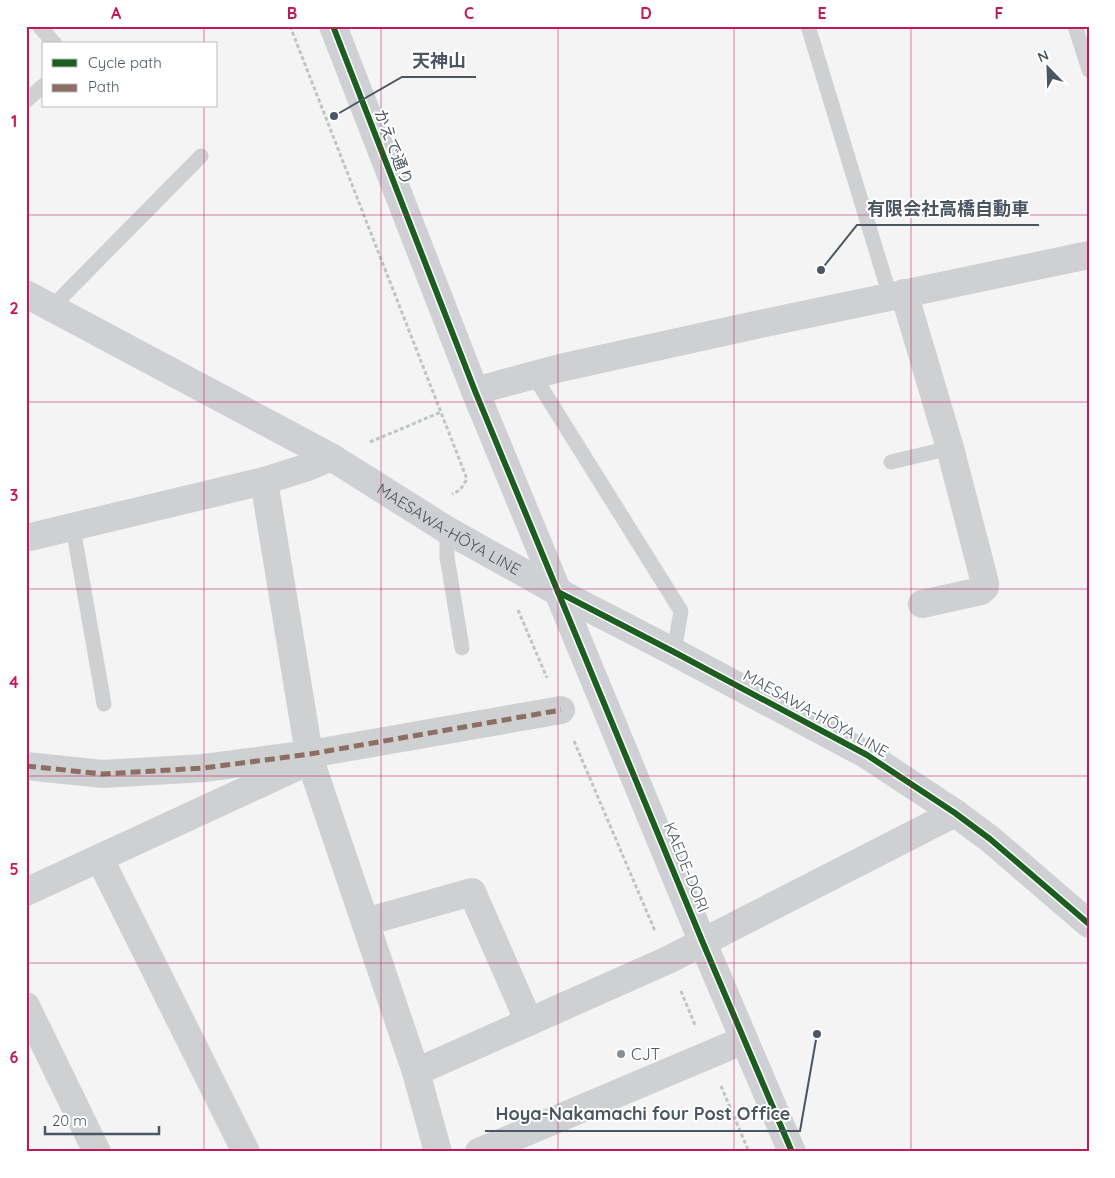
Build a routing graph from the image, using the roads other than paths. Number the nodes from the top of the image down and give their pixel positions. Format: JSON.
{"nodes":[{"id":1,"x":39,"y":26,"type":"edge"},
{"id":2,"x":332,"y":26,"type":"edge"},
{"id":3,"x":808,"y":26,"type":"edge"},
{"id":4,"x":1075,"y":26,"type":"edge"},
{"id":5,"x":54,"y":42,"type":"edge"},
{"id":6,"x":1089,"y":70,"type":"edge"},
{"id":7,"x":42,"y":87,"type":"edge"},
{"id":8,"x":26,"y":102,"type":"edge"},
{"id":9,"x":201,"y":156,"type":"dead end"},
{"id":10,"x":1089,"y":255,"type":"edge"},
{"id":11,"x":26,"y":294,"type":"edge"},
{"id":12,"x":897,"y":294,"type":"junction"},
{"id":13,"x":52,"y":308,"type":"junction"},
{"id":14,"x":534,"y":376,"type":"junction"},
{"id":15,"x":475,"y":391,"type":"junction"},
{"id":16,"x":950,"y":448,"type":"junction"},
{"id":17,"x":331,"y":457,"type":"junction"},
{"id":18,"x":892,"y":462,"type":"dead end"},
{"id":19,"x":264,"y":481,"type":"junction"},
{"id":20,"x":73,"y":528,"type":"junction"},
{"id":21,"x":447,"y":530,"type":"junction"},
{"id":22,"x":26,"y":538,"type":"edge"},
{"id":23,"x":558,"y":592,"type":"junction"},
{"id":24,"x":922,"y":604,"type":"dead end"},
{"id":25,"x":462,"y":648,"type":"dead end"},
{"id":26,"x":674,"y":652,"type":"junction"},
{"id":27,"x":104,"y":704,"type":"dead end"},
{"id":28,"x":561,"y":710,"type":"road end"},
{"id":29,"x":310,"y":757,"type":"junction"},
{"id":30,"x":26,"y":766,"type":"edge"},
{"id":31,"x":955,"y":813,"type":"junction"},
{"id":32,"x":100,"y":859,"type":"junction"},
{"id":33,"x":26,"y":892,"type":"edge"},
{"id":34,"x":365,"y":922,"type":"junction"},
{"id":35,"x":1089,"y":924,"type":"edge"},
{"id":36,"x":703,"y":943,"type":"junction"},
{"id":37,"x":26,"y":1006,"type":"edge"},
{"id":38,"x":529,"y":1022,"type":"junction"},
{"id":39,"x":744,"y":1040,"type":"junction"},
{"id":40,"x":416,"y":1072,"type":"junction"},
{"id":41,"x":97,"y":1152,"type":"edge"},
{"id":42,"x":246,"y":1152,"type":"edge"},
{"id":43,"x":438,"y":1152,"type":"edge"},
{"id":44,"x":479,"y":1152,"type":"edge"},
{"id":45,"x":792,"y":1152,"type":"edge"}],
"edges":[{"from":1,"to":5,"type":"lane"},
{"from":2,"to":15,"type":"main road","name":"かえで通り"},
{"from":3,"to":12,"type":"lane"},
{"from":4,"to":6,"type":"lane"},
{"from":7,"to":8,"type":"lane"},
{"from":9,"to":13,"type":"lane"},
{"from":10,"to":12,"type":"street"},
{"from":11,"to":13,"type":"main road","name":"MAESAWA-HŌYA LINE"},
{"from":12,"to":14,"type":"street"},
{"from":12,"to":16,"type":"street"},
{"from":13,"to":17,"type":"main road","name":"MAESAWA-HŌYA LINE"},
{"from":14,"to":15,"type":"street"},
{"from":14,"to":26,"type":"lane"},
{"from":15,"to":23,"type":"main road","name":"KAEDE-DORI"},
{"from":16,"to":18,"type":"lane"},
{"from":16,"to":24,"type":"street"},
{"from":17,"to":19,"type":"street"},
{"from":17,"to":21,"type":"main road","name":"MAESAWA-HŌYA LINE"},
{"from":19,"to":20,"type":"street"},
{"from":19,"to":29,"type":"street"},
{"from":20,"to":22,"type":"street"},
{"from":20,"to":27,"type":"lane"},
{"from":21,"to":23,"type":"main road","name":"MAESAWA-HŌYA LINE"},
{"from":21,"to":25,"type":"lane"},
{"from":23,"to":26,"type":"main road","name":"MAESAWA-HŌYA LINE"},
{"from":23,"to":36,"type":"main road","name":"KAEDE-DORI"},
{"from":26,"to":31,"type":"main road","name":"MAESAWA-HŌYA LINE"},
{"from":28,"to":29,"type":"street"},
{"from":29,"to":30,"type":"street"},
{"from":29,"to":32,"type":"street"},
{"from":29,"to":34,"type":"street"},
{"from":31,"to":35,"type":"main road","name":"MAESAWA-HŌYA LINE"},
{"from":31,"to":36,"type":"street"},
{"from":32,"to":33,"type":"street"},
{"from":32,"to":42,"type":"street"},
{"from":34,"to":38,"type":"street"},
{"from":34,"to":40,"type":"street"},
{"from":36,"to":38,"type":"street"},
{"from":36,"to":39,"type":"main road","name":"KAEDE-DORI"},
{"from":37,"to":41,"type":"street"},
{"from":38,"to":40,"type":"street"},
{"from":39,"to":44,"type":"street"},
{"from":39,"to":45,"type":"main road","name":"KAEDE-DORI"},
{"from":40,"to":43,"type":"street"}]}
